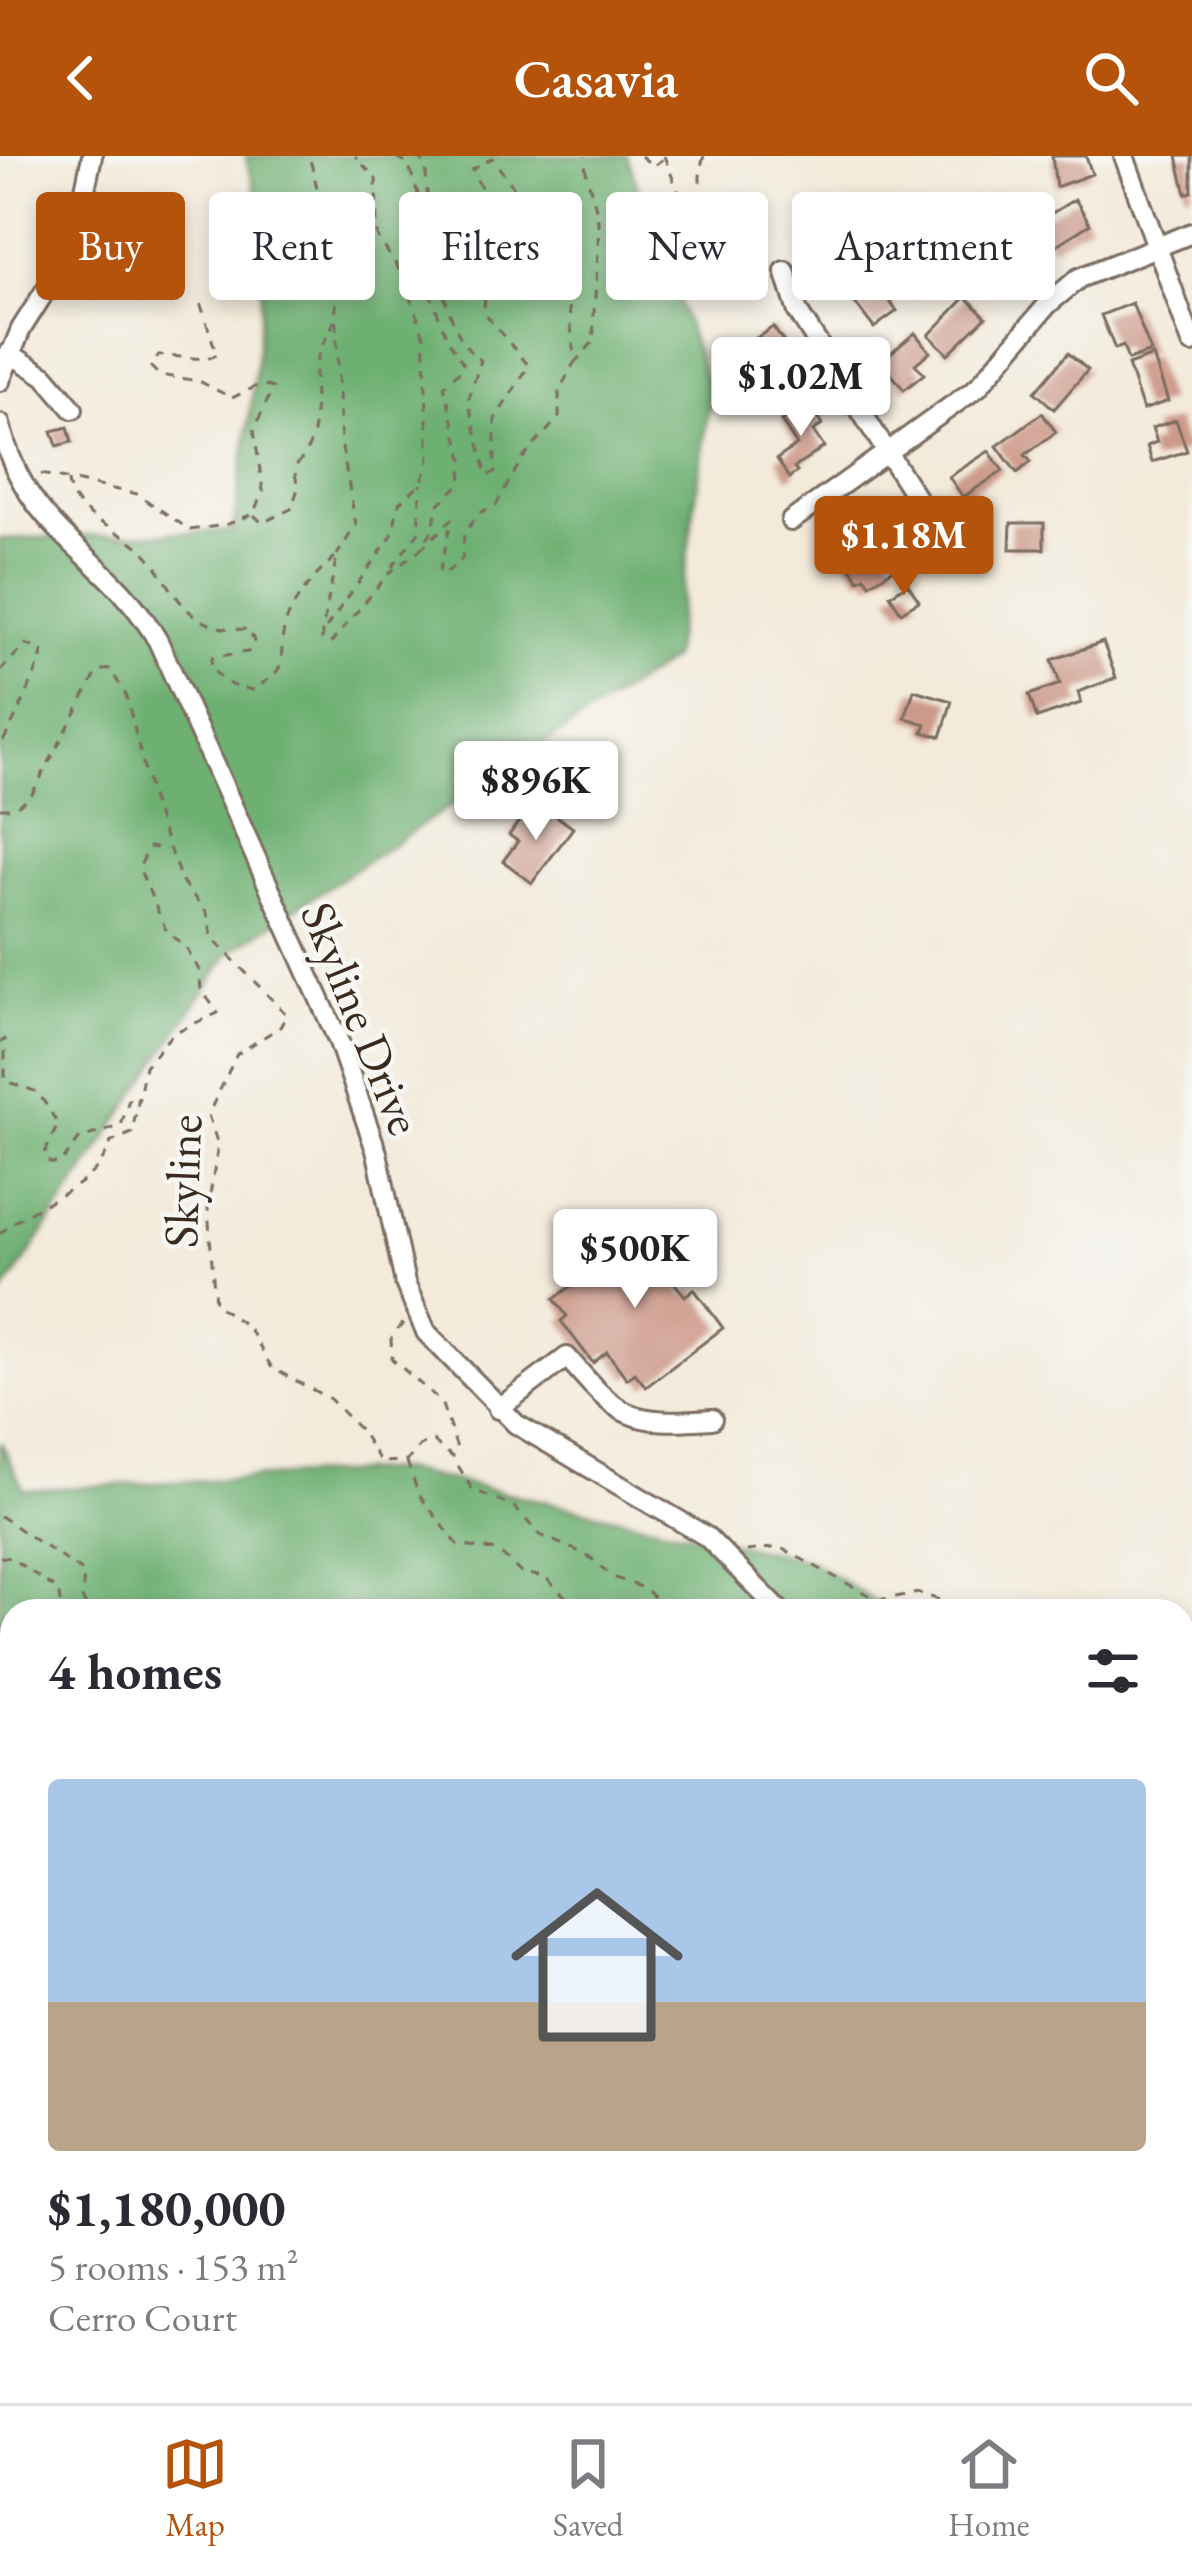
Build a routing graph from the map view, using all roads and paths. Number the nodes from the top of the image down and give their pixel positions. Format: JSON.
{"nodes":[{"id":1,"x":92,"y":156,"type":"edge"},
{"id":2,"x":309,"y":156,"type":"edge"},
{"id":3,"x":355,"y":156,"type":"edge"},
{"id":4,"x":392,"y":156,"type":"edge"},
{"id":5,"x":418,"y":156,"type":"edge"},
{"id":6,"x":585,"y":156,"type":"edge"},
{"id":7,"x":641,"y":156,"type":"edge"},
{"id":8,"x":665,"y":156,"type":"edge"},
{"id":9,"x":704,"y":156,"type":"edge"},
{"id":10,"x":1124,"y":156,"type":"edge"},
{"id":11,"x":679,"y":192,"type":"edge"},
{"id":12,"x":704,"y":192,"type":"edge"},
{"id":13,"x":1192,"y":233,"type":"edge"},
{"id":14,"x":1157,"y":245,"type":"junction"},
{"id":15,"x":785,"y":271,"type":"joint"},
{"id":16,"x":768,"y":279,"type":"edge"},
{"id":17,"x":200,"y":299,"type":"dead end"},
{"id":18,"x":335,"y":320,"type":"junction"},
{"id":19,"x":1192,"y":343,"type":"edge"},
{"id":20,"x":9,"y":353,"type":"junction"},
{"id":21,"x":575,"y":362,"type":"junction"},
{"id":22,"x":0,"y":381,"type":"edge"},
{"id":23,"x":73,"y":409,"type":"dead end"},
{"id":24,"x":0,"y":424,"type":"edge"},
{"id":25,"x":3,"y":449,"type":"edge"},
{"id":26,"x":888,"y":454,"type":"junction"},
{"id":27,"x":18,"y":481,"type":"junction"},
{"id":28,"x":68,"y":481,"type":"junction"},
{"id":29,"x":421,"y":483,"type":"junction"},
{"id":30,"x":253,"y":514,"type":"junction"},
{"id":31,"x":791,"y":521,"type":"dead end"},
{"id":32,"x":943,"y":540,"type":"dead end"},
{"id":33,"x":418,"y":551,"type":"junction"},
{"id":34,"x":338,"y":555,"type":"junction"},
{"id":35,"x":390,"y":572,"type":"junction"},
{"id":36,"x":322,"y":631,"type":"junction"},
{"id":37,"x":0,"y":671,"type":"edge"},
{"id":38,"x":0,"y":746,"type":"edge"},
{"id":39,"x":0,"y":808,"type":"edge"},
{"id":40,"x":168,"y":849,"type":"junction"},
{"id":41,"x":0,"y":1042,"type":"edge"},
{"id":42,"x":139,"y":1100,"type":"junction"},
{"id":43,"x":0,"y":1234,"type":"edge"},
{"id":44,"x":417,"y":1314,"type":"junction"},
{"id":45,"x":498,"y":1409,"type":"junction"},
{"id":46,"x":712,"y":1419,"type":"dead end"},
{"id":47,"x":452,"y":1457,"type":"junction"},
{"id":48,"x":407,"y":1461,"type":"junction"},
{"id":49,"x":0,"y":1516,"type":"edge"},
{"id":50,"x":727,"y":1553,"type":"junction"},
{"id":51,"x":0,"y":1557,"type":"edge"},
{"id":52,"x":60,"y":1599,"type":"edge"},
{"id":53,"x":82,"y":1599,"type":"edge"},
{"id":54,"x":568,"y":1599,"type":"edge"},
{"id":55,"x":656,"y":1599,"type":"edge"},
{"id":56,"x":769,"y":1599,"type":"edge"},
{"id":57,"x":876,"y":1599,"type":"edge"},
{"id":58,"x":884,"y":1599,"type":"edge"},
{"id":59,"x":937,"y":1599,"type":"edge"}],
"edges":[{"from":1,"to":20,"type":"street"},
{"from":2,"to":18,"type":"path"},
{"from":3,"to":29,"type":"path"},
{"from":4,"to":33,"type":"path"},
{"from":5,"to":21,"type":"path"},
{"from":6,"to":21,"type":"path"},
{"from":7,"to":8,"type":"path"},
{"from":8,"to":11,"type":"path"},
{"from":9,"to":12,"type":"path"},
{"from":10,"to":14,"type":"street"},
{"from":13,"to":14,"type":"street"},
{"from":14,"to":19,"type":"street"},
{"from":14,"to":26,"type":"street"},
{"from":15,"to":16,"type":"path"},
{"from":15,"to":26,"type":"street"},
{"from":17,"to":30,"type":"path"},
{"from":18,"to":30,"type":"path"},
{"from":18,"to":34,"type":"path"},
{"from":20,"to":22,"type":"street"},
{"from":20,"to":23,"type":"street"},
{"from":21,"to":33,"type":"path"},
{"from":24,"to":25,"type":"street","name":"Skyline Drive"},
{"from":25,"to":27,"type":"street","name":"Skyline Drive"},
{"from":26,"to":31,"type":"street"},
{"from":26,"to":32,"type":"street"},
{"from":27,"to":28,"type":"path"},
{"from":27,"to":44,"type":"street","name":"Skyline Drive"},
{"from":28,"to":30,"type":"path"},
{"from":28,"to":34,"type":"path"},
{"from":29,"to":35,"type":"path"},
{"from":29,"to":36,"type":"path"},
{"from":33,"to":35,"type":"path"},
{"from":34,"to":36,"type":"path"},
{"from":35,"to":36,"type":"path"},
{"from":37,"to":38,"type":"path"},
{"from":39,"to":40,"type":"path","name":"Skyline"},
{"from":40,"to":42,"type":"path"},
{"from":40,"to":48,"type":"path","name":"Skyline"},
{"from":41,"to":42,"type":"path"},
{"from":42,"to":43,"type":"path"},
{"from":44,"to":45,"type":"street","name":"Skyline Drive"},
{"from":44,"to":47,"type":"path"},
{"from":45,"to":46,"type":"street"},
{"from":45,"to":50,"type":"street","name":"Skyline Drive"},
{"from":47,"to":48,"type":"path"},
{"from":47,"to":55,"type":"path"},
{"from":48,"to":54,"type":"path"},
{"from":49,"to":53,"type":"path"},
{"from":50,"to":56,"type":"street","name":"Skyline Drive"},
{"from":50,"to":57,"type":"path"},
{"from":51,"to":52,"type":"path"},
{"from":58,"to":59,"type":"path"}]}
